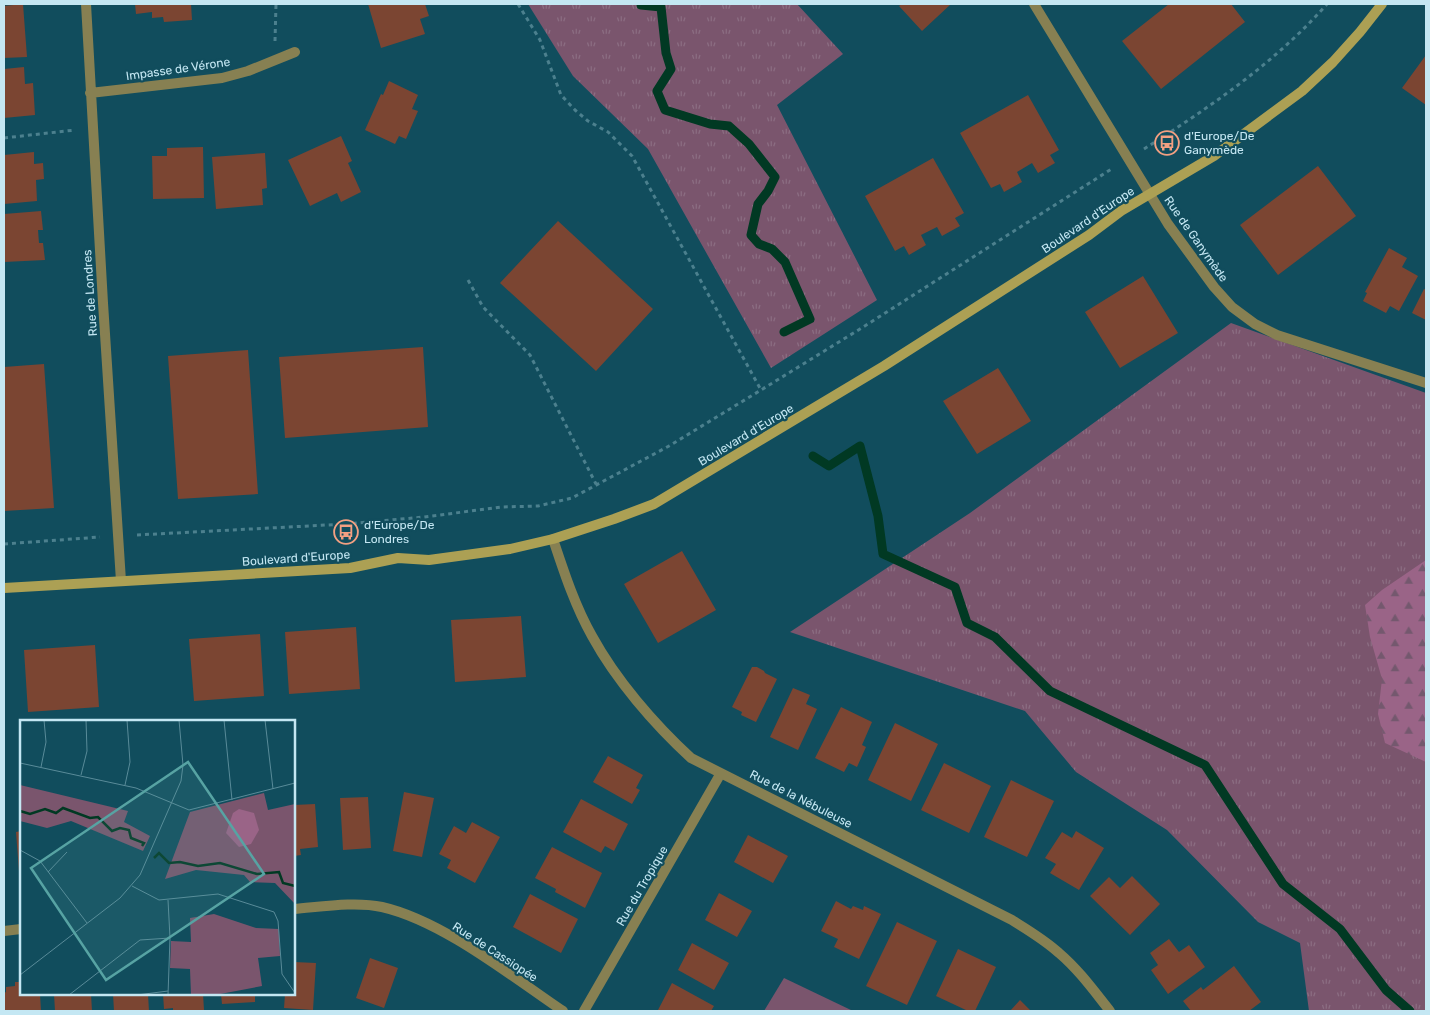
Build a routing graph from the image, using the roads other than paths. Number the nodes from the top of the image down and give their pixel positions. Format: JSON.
{"nodes":[{"id":1,"x":86,"y":4,"type":"edge"},
{"id":2,"x":1034,"y":4,"type":"edge"},
{"id":3,"x":1382,"y":4,"type":"edge"},
{"id":4,"x":295,"y":52,"type":"dead end"},
{"id":5,"x":90,"y":94,"type":"junction"},
{"id":6,"x":1149,"y":194,"type":"junction"},
{"id":7,"x":1426,"y":383,"type":"edge"},
{"id":8,"x":553,"y":539,"type":"junction"},
{"id":9,"x":121,"y":581,"type":"junction"},
{"id":10,"x":4,"y":588,"type":"edge"},
{"id":11,"x":721,"y":773,"type":"junction"},
{"id":12,"x":295,"y":909,"type":"edge"},
{"id":13,"x":20,"y":929,"type":"edge"},
{"id":14,"x":4,"y":931,"type":"edge"},
{"id":15,"x":563,"y":1011,"type":"edge"},
{"id":16,"x":584,"y":1011,"type":"edge"},
{"id":17,"x":1110,"y":1011,"type":"edge"}],
"edges":[{"from":1,"to":5,"type":"street","name":"Rue de Londres"},
{"from":2,"to":6,"type":"street","name":"Rue de Ganymède"},
{"from":3,"to":6,"type":"street","name":"Boulevard d'Europe"},
{"from":4,"to":5,"type":"street","name":"Impasse de Vérone"},
{"from":5,"to":9,"type":"street","name":"Rue de Londres"},
{"from":6,"to":7,"type":"street","name":"Rue de Ganymède"},
{"from":6,"to":8,"type":"street","name":"Boulevard d'Europe"},
{"from":8,"to":9,"type":"street","name":"Boulevard d'Europe"},
{"from":8,"to":11,"type":"street","name":"Rue de la Nébuleuse"},
{"from":9,"to":10,"type":"street","name":"Boulevard d'Europe"},
{"from":11,"to":16,"type":"street","name":"Rue du Tropique"},
{"from":11,"to":17,"type":"street","name":"Rue de la Nébuleuse"},
{"from":12,"to":15,"type":"street","name":"Rue de Cassiopée"},
{"from":13,"to":14,"type":"street"}]}
